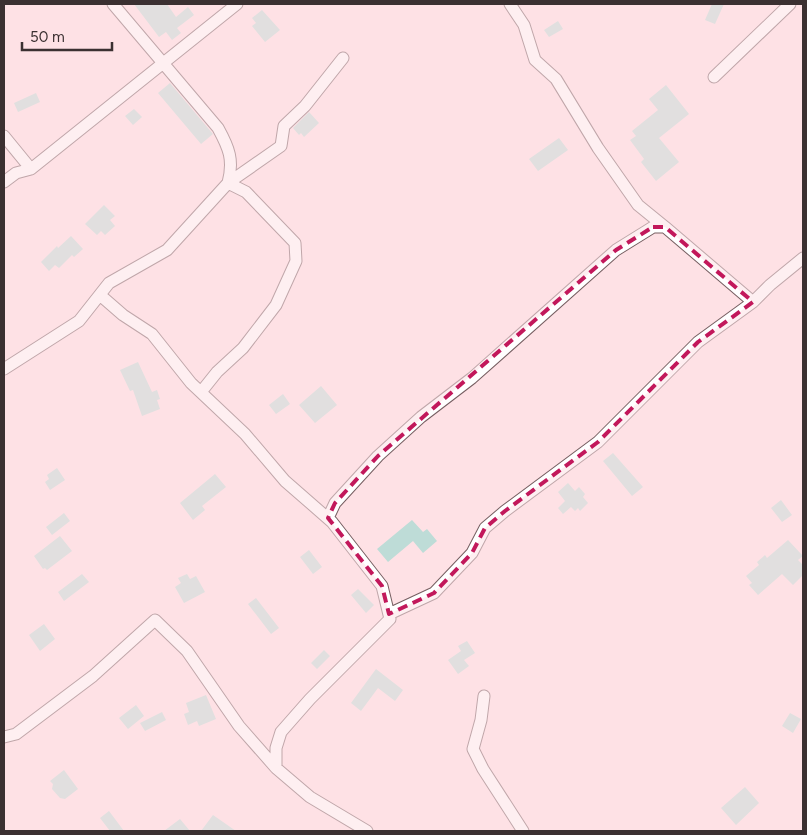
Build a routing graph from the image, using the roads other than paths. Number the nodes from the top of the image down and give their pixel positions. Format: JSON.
{"nodes":[{"id":1,"x":113,"y":4,"type":"edge"},
{"id":2,"x":237,"y":4,"type":"edge"},
{"id":3,"x":510,"y":4,"type":"edge"},
{"id":4,"x":790,"y":4,"type":"edge"},
{"id":5,"x":343,"y":58,"type":"dead end"},
{"id":6,"x":163,"y":64,"type":"junction"},
{"id":7,"x":714,"y":76,"type":"dead end"},
{"id":8,"x":4,"y":136,"type":"edge"},
{"id":9,"x":30,"y":169,"type":"junction"},
{"id":10,"x":4,"y":182,"type":"edge"},
{"id":11,"x":228,"y":183,"type":"junction"},
{"id":12,"x":664,"y":227,"type":"junction"},
{"id":13,"x":803,"y":258,"type":"edge"},
{"id":14,"x":100,"y":295,"type":"junction"},
{"id":15,"x":753,"y":302,"type":"junction"},
{"id":16,"x":4,"y":369,"type":"edge"},
{"id":17,"x":201,"y":392,"type":"junction"},
{"id":18,"x":328,"y":518,"type":"junction"},
{"id":19,"x":389,"y":614,"type":"junction"},
{"id":20,"x":484,"y":696,"type":"dead end"},
{"id":21,"x":4,"y":737,"type":"edge"},
{"id":22,"x":276,"y":768,"type":"junction"},
{"id":23,"x":367,"y":831,"type":"edge"},
{"id":24,"x":523,"y":831,"type":"edge"}],
"edges":[{"from":1,"to":6,"type":"street"},
{"from":2,"to":6,"type":"street"},
{"from":3,"to":12,"type":"street"},
{"from":4,"to":7,"type":"street"},
{"from":5,"to":11,"type":"street"},
{"from":6,"to":9,"type":"street"},
{"from":6,"to":11,"type":"street"},
{"from":8,"to":9,"type":"street"},
{"from":9,"to":10,"type":"street"},
{"from":11,"to":14,"type":"street"},
{"from":11,"to":17,"type":"street"},
{"from":12,"to":15,"type":"street"},
{"from":12,"to":18,"type":"street"},
{"from":13,"to":15,"type":"street"},
{"from":14,"to":16,"type":"street"},
{"from":14,"to":17,"type":"street"},
{"from":15,"to":19,"type":"street"},
{"from":17,"to":18,"type":"street"},
{"from":18,"to":19,"type":"street"},
{"from":19,"to":22,"type":"street"},
{"from":20,"to":24,"type":"street"},
{"from":21,"to":22,"type":"street"},
{"from":22,"to":23,"type":"street"}]}
